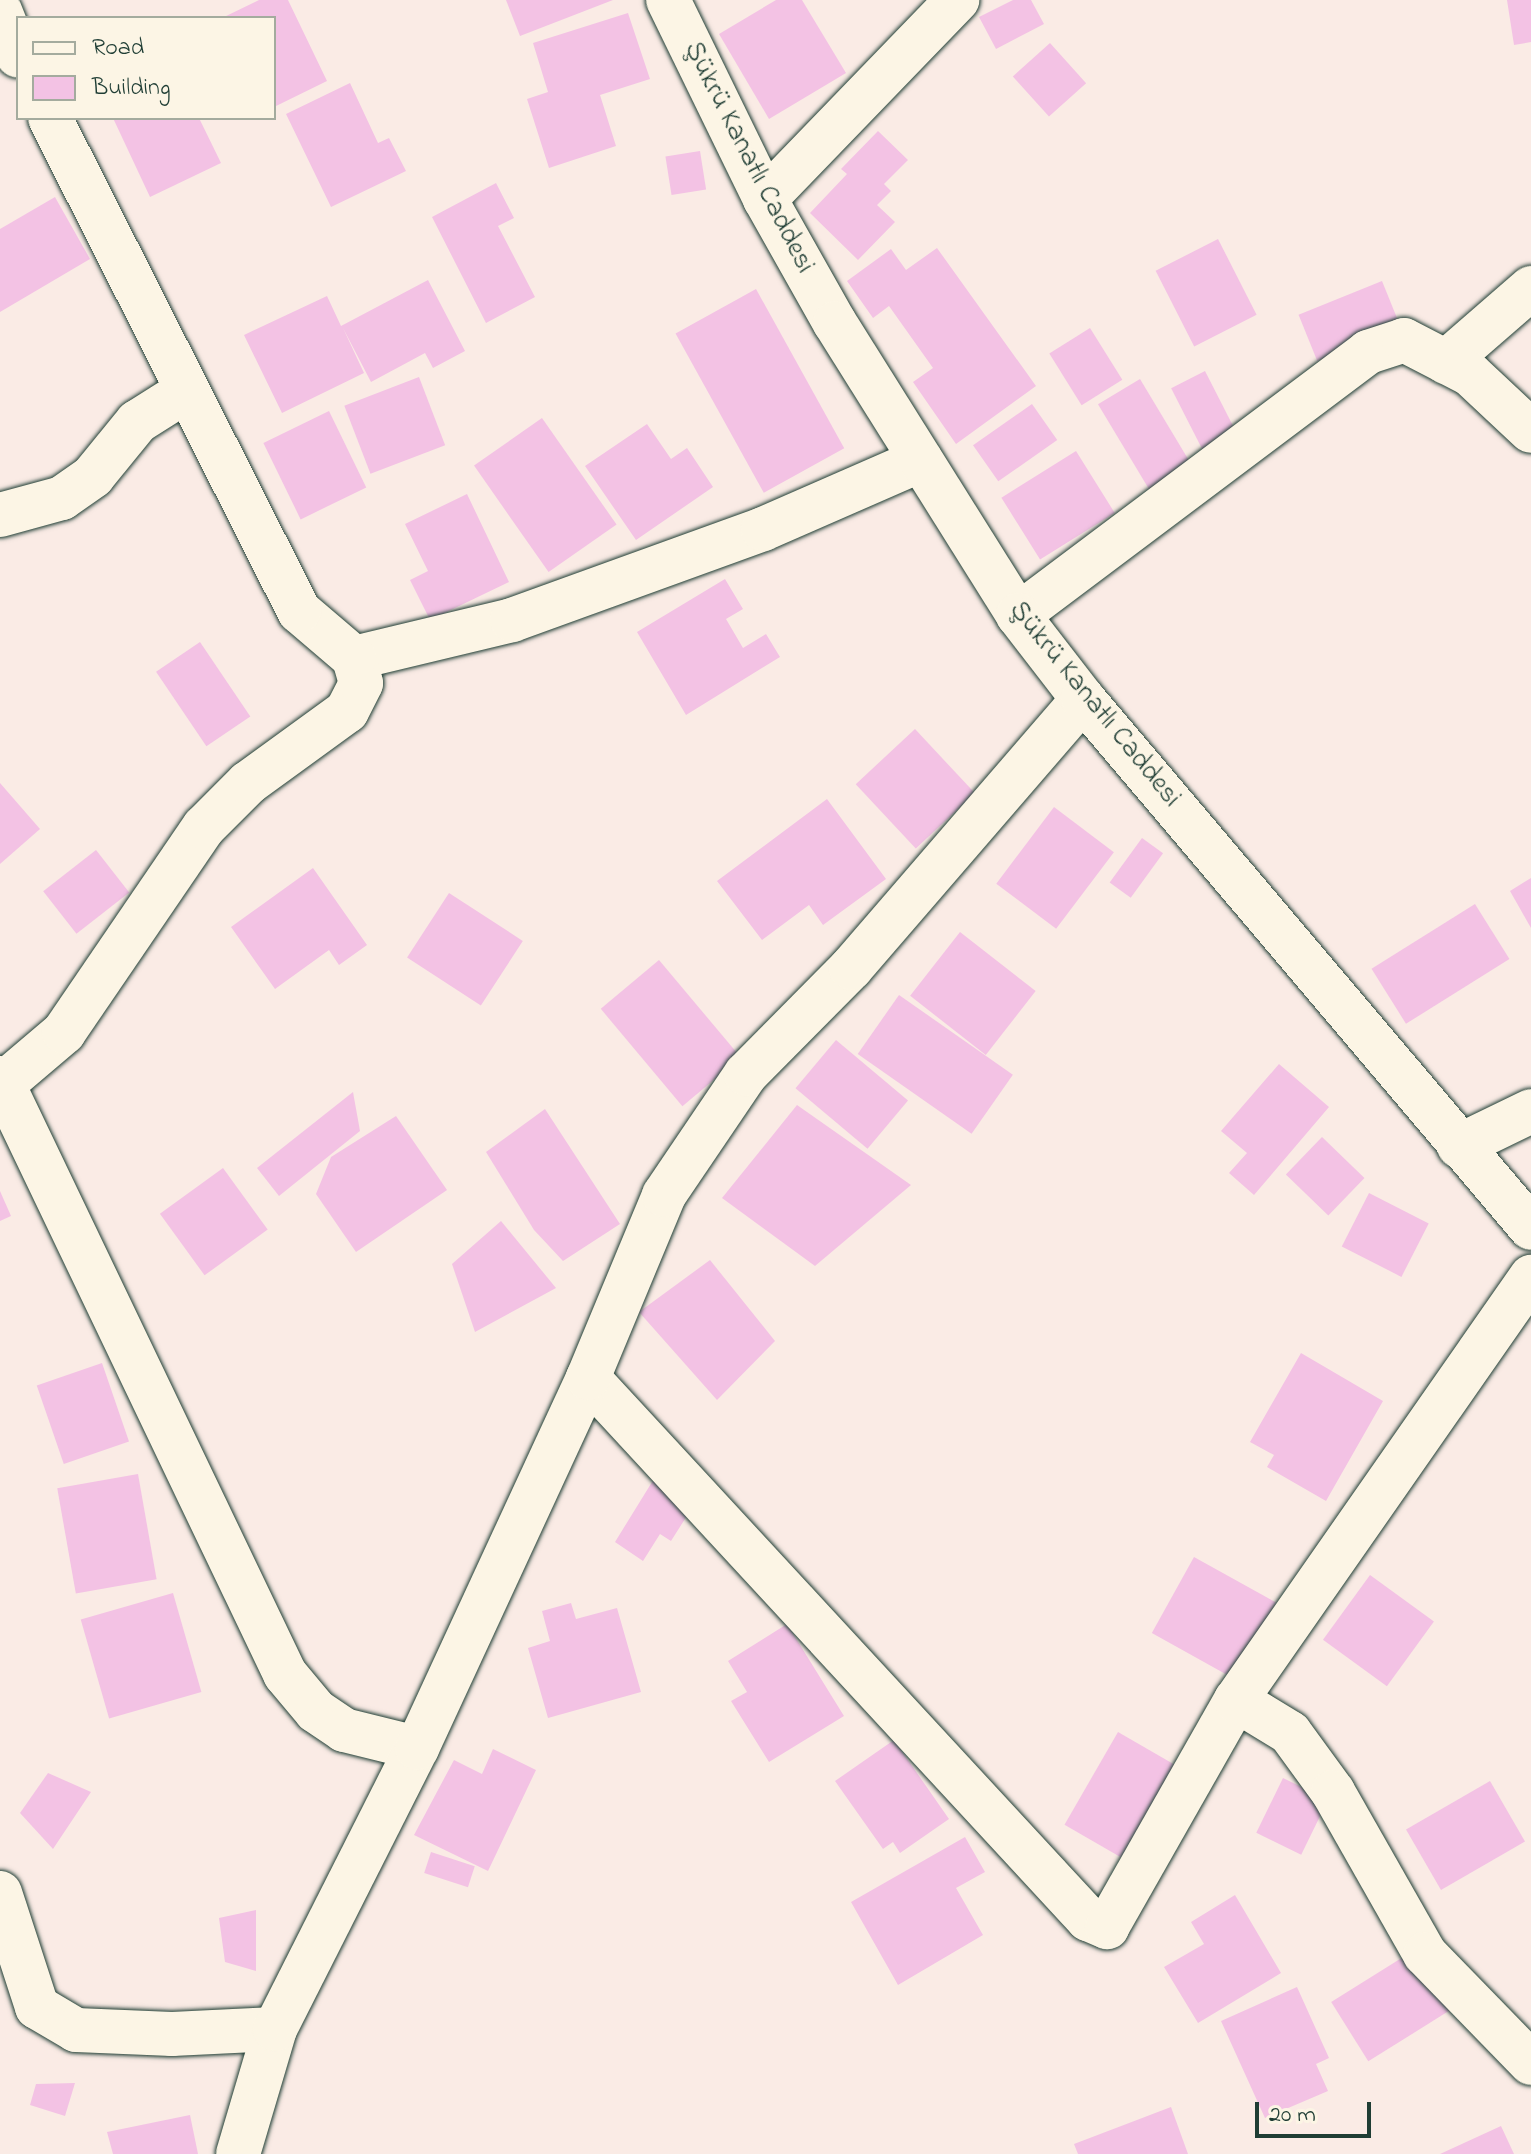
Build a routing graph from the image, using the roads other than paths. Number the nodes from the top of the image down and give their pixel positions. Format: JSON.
{"nodes":[{"id":1,"x":668,"y":0,"type":"edge"},
{"id":2,"x":957,"y":0,"type":"edge"},
{"id":3,"x":0,"y":11,"type":"edge"},
{"id":4,"x":16,"y":51,"type":"edge"},
{"id":5,"x":51,"y":120,"type":"edge"},
{"id":6,"x":765,"y":199,"type":"junction"},
{"id":7,"x":1531,"y":288,"type":"edge"},
{"id":8,"x":1446,"y":362,"type":"junction"},
{"id":9,"x":186,"y":391,"type":"junction"},
{"id":10,"x":1531,"y":431,"type":"edge"},
{"id":11,"x":921,"y":460,"type":"junction"},
{"id":12,"x":0,"y":515,"type":"edge"},
{"id":13,"x":1018,"y":615,"type":"junction"},
{"id":14,"x":354,"y":658,"type":"junction"},
{"id":15,"x":1083,"y":699,"type":"junction"},
{"id":16,"x":1,"y":1081,"type":"edge"},
{"id":17,"x":1531,"y":1111,"type":"edge"},
{"id":18,"x":1459,"y":1146,"type":"junction"},
{"id":19,"x":1531,"y":1228,"type":"edge"},
{"id":20,"x":1531,"y":1277,"type":"edge"},
{"id":21,"x":588,"y":1378,"type":"junction"},
{"id":22,"x":1236,"y":1700,"type":"junction"},
{"id":23,"x":417,"y":1748,"type":"junction"},
{"id":24,"x":0,"y":1893,"type":"edge"},
{"id":25,"x":275,"y":2029,"type":"junction"},
{"id":26,"x":1531,"y":2063,"type":"edge"},
{"id":27,"x":238,"y":2154,"type":"edge"}],
"edges":[{"from":1,"to":6,"type":"street","name":"Şükrü Kanatlı Caddesi"},
{"from":2,"to":6,"type":"street"},
{"from":3,"to":4,"type":"street"},
{"from":5,"to":9,"type":"street"},
{"from":6,"to":11,"type":"street","name":"Şükrü Kanatlı Caddesi"},
{"from":7,"to":8,"type":"street"},
{"from":8,"to":10,"type":"street"},
{"from":8,"to":13,"type":"street"},
{"from":9,"to":12,"type":"street"},
{"from":9,"to":14,"type":"street"},
{"from":11,"to":13,"type":"street","name":"Şükrü Kanatlı Caddesi"},
{"from":11,"to":14,"type":"street"},
{"from":13,"to":15,"type":"street","name":"Şükrü Kanatlı Caddesi"},
{"from":14,"to":16,"type":"street"},
{"from":15,"to":18,"type":"street","name":"Şükrü Kanatlı Caddesi"},
{"from":15,"to":21,"type":"street"},
{"from":16,"to":23,"type":"street"},
{"from":17,"to":18,"type":"street"},
{"from":18,"to":19,"type":"street","name":"Şükrü Kanatlı Caddesi"},
{"from":20,"to":22,"type":"street"},
{"from":21,"to":22,"type":"street"},
{"from":21,"to":23,"type":"street"},
{"from":22,"to":26,"type":"street"},
{"from":23,"to":25,"type":"street"},
{"from":24,"to":25,"type":"street"},
{"from":25,"to":27,"type":"street"}]}
